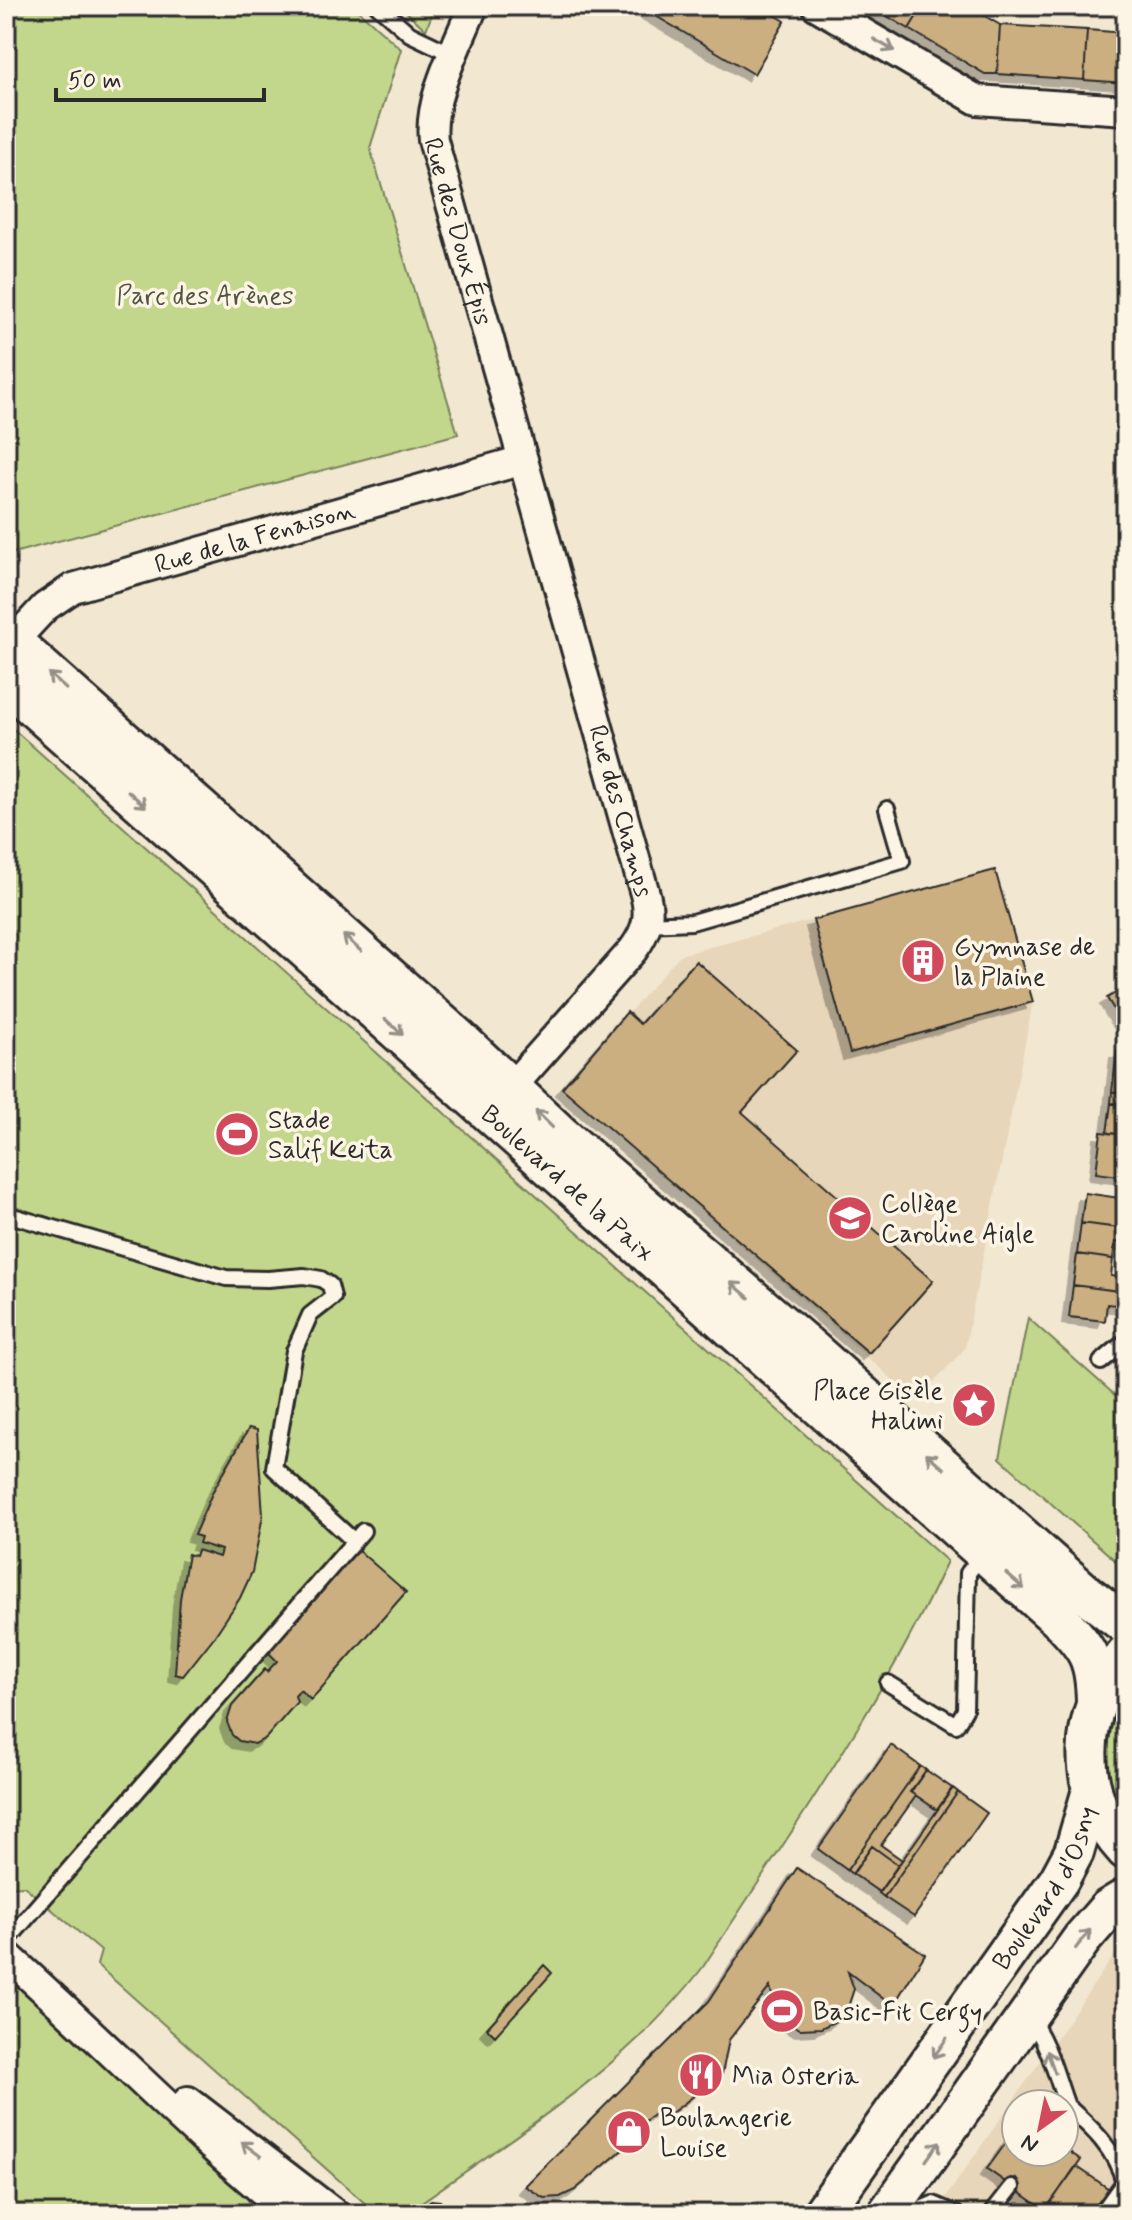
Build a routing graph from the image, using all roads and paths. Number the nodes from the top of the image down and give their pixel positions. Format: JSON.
{"nodes":[{"id":1,"x":378,"y":6,"type":"edge"},
{"id":2,"x":473,"y":6,"type":"edge"},
{"id":3,"x":817,"y":6,"type":"edge"},
{"id":4,"x":454,"y":55,"type":"junction"},
{"id":5,"x":1126,"y":110,"type":"edge"},
{"id":6,"x":523,"y":460,"type":"junction"},
{"id":7,"x":8,"y":642,"type":"edge"},
{"id":8,"x":6,"y":683,"type":"edge"},
{"id":9,"x":887,"y":809,"type":"dead end"},
{"id":10,"x":647,"y":924,"type":"junction"},
{"id":11,"x":501,"y":1100,"type":"junction"},
{"id":12,"x":6,"y":1214,"type":"edge"},
{"id":13,"x":1126,"y":1341,"type":"edge"},
{"id":14,"x":1101,"y":1362,"type":"dead end"},
{"id":15,"x":984,"y":1554,"type":"junction"},
{"id":16,"x":1126,"y":1625,"type":"edge"},
{"id":17,"x":1126,"y":1654,"type":"edge"},
{"id":18,"x":888,"y":1683,"type":"dead end"},
{"id":19,"x":1096,"y":1701,"type":"junction"},
{"id":20,"x":1092,"y":1790,"type":"junction"},
{"id":21,"x":1126,"y":1850,"type":"edge"},
{"id":22,"x":1126,"y":1898,"type":"edge"},
{"id":23,"x":6,"y":1942,"type":"edge"},
{"id":24,"x":6,"y":1955,"type":"edge"},
{"id":25,"x":1029,"y":2017,"type":"junction"},
{"id":26,"x":1058,"y":2088,"type":"edge"},
{"id":27,"x":1080,"y":2119,"type":"edge"},
{"id":28,"x":1012,"y":2187,"type":"dead end"},
{"id":29,"x":280,"y":2202,"type":"edge"},
{"id":30,"x":335,"y":2214,"type":"edge"},
{"id":31,"x":822,"y":2214,"type":"edge"},
{"id":32,"x":887,"y":2214,"type":"edge"},
{"id":33,"x":910,"y":2214,"type":"edge"},
{"id":34,"x":956,"y":2214,"type":"edge"},
{"id":35,"x":991,"y":2214,"type":"edge"},
{"id":36,"x":1101,"y":2214,"type":"edge"}],
"edges":[{"from":1,"to":4,"type":"lane"},
{"from":2,"to":4,"type":"street","name":"Rue des Doux Épis"},
{"from":3,"to":5,"type":"street","one_way":true},
{"from":4,"to":6,"type":"street","name":"Rue des Doux Épis"},
{"from":6,"to":7,"type":"street","name":"Rue de la Fenaison"},
{"from":6,"to":10,"type":"street","name":"Rue des Champs"},
{"from":11,"to":7,"type":"main road","name":"Boulevard de la Paix","one_way":true},
{"from":8,"to":11,"type":"main road","name":"Boulevard de la Paix","one_way":true},
{"from":9,"to":10,"type":"lane"},
{"from":10,"to":11,"type":"street","name":"Rue des Champs"},
{"from":11,"to":15,"type":"main road","name":"Boulevard de la Paix"},
{"from":16,"to":11,"type":"main road","name":"Boulevard de la Paix","one_way":true},
{"from":12,"to":23,"type":"lane"},
{"from":13,"to":14,"type":"lane"},
{"from":15,"to":18,"type":"lane"},
{"from":15,"to":19,"type":"main road","name":"Boulevard de la Paix","one_way":true},
{"from":17,"to":19,"type":"main road"},
{"from":19,"to":20,"type":"main road"},
{"from":20,"to":21,"type":"main road"},
{"from":20,"to":31,"type":"main road","name":"Boulevard d'Osny","one_way":true},
{"from":25,"to":22,"type":"main road","one_way":true},
{"from":24,"to":29,"type":"street"},
{"from":26,"to":25,"type":"lane","one_way":true},
{"from":32,"to":25,"type":"main road","one_way":true},
{"from":27,"to":36,"type":"lane"},
{"from":28,"to":35,"type":"lane"},
{"from":29,"to":30,"type":"street"},
{"from":33,"to":34,"type":"lane"}]}
